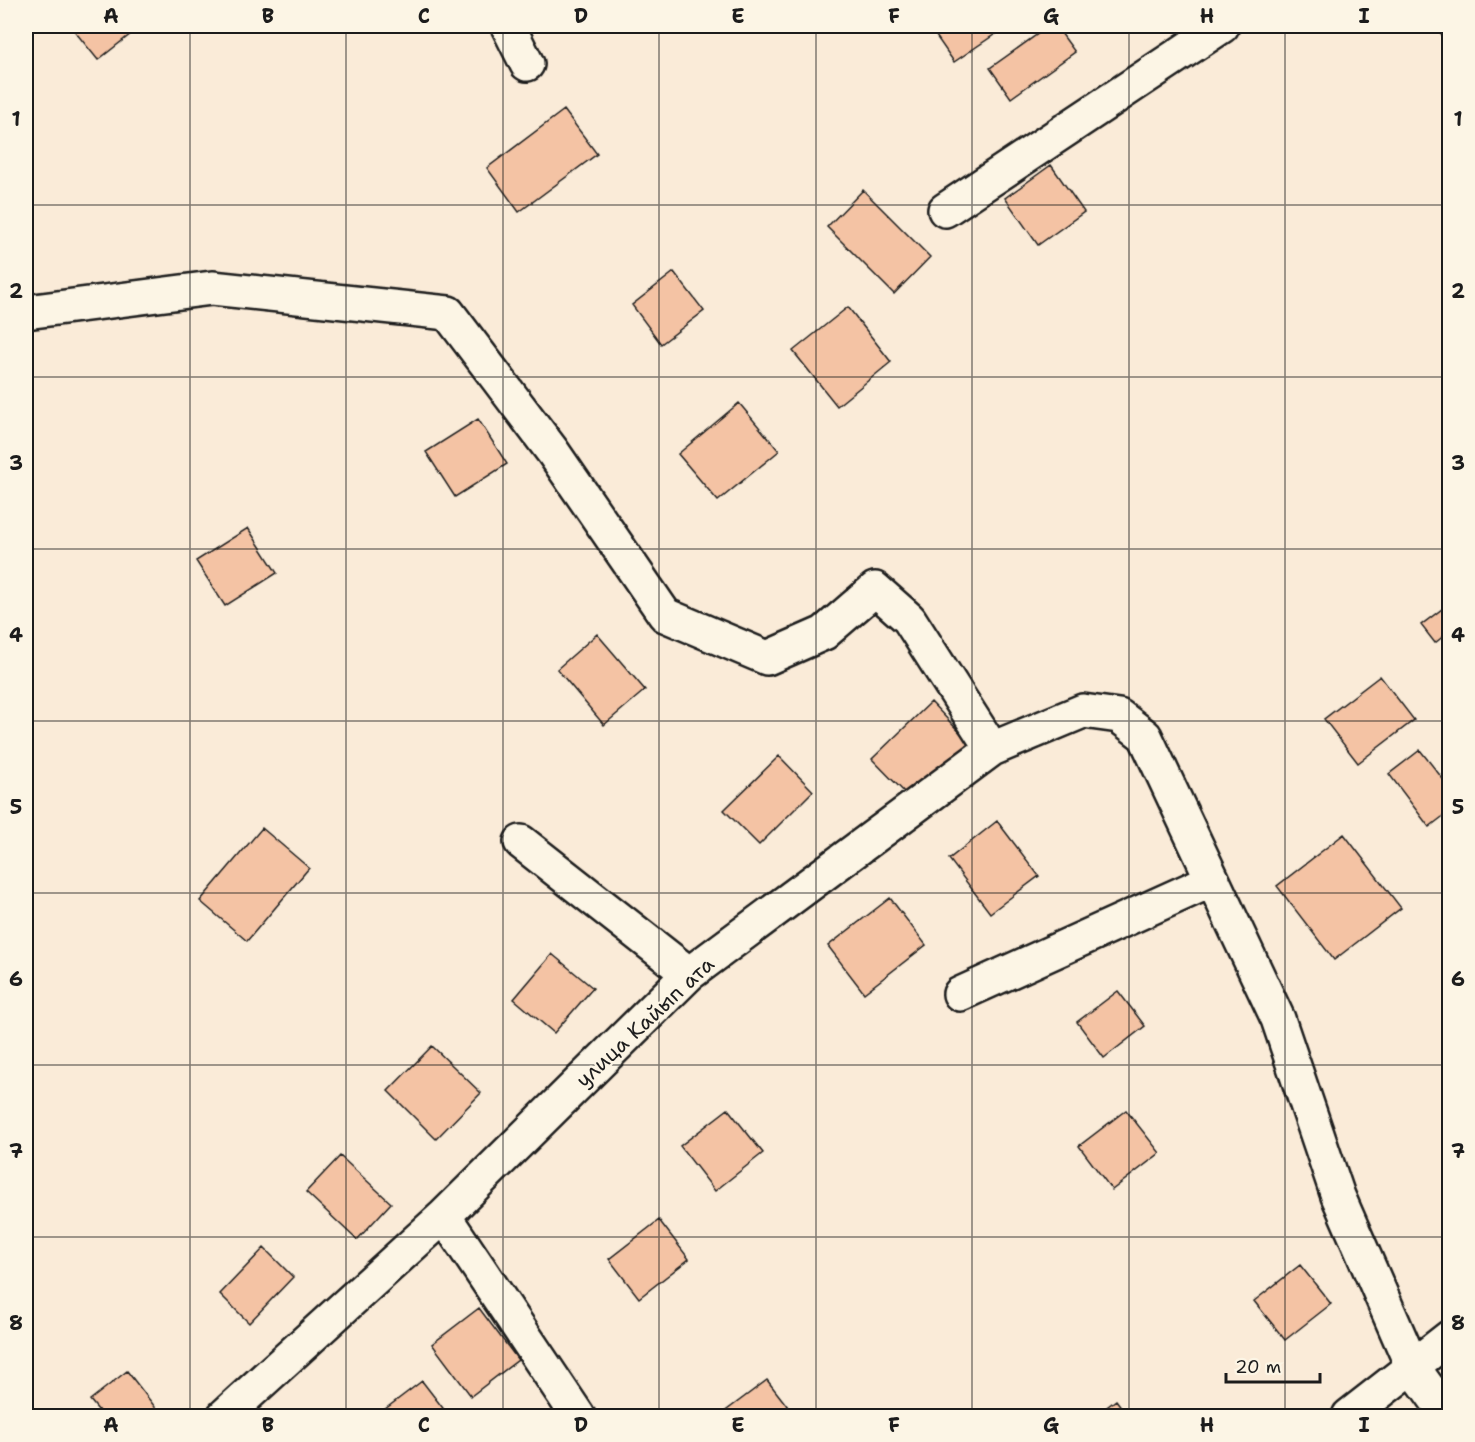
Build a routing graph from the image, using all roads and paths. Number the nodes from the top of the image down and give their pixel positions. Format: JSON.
{"nodes":[{"id":1,"x":508,"y":26,"type":"edge"},
{"id":2,"x":1222,"y":26,"type":"edge"},
{"id":3,"x":527,"y":64,"type":"dead end"},
{"id":4,"x":945,"y":210,"type":"dead end"},
{"id":5,"x":26,"y":312,"type":"edge"},
{"id":6,"x":992,"y":749,"type":"junction"},
{"id":7,"x":521,"y":842,"type":"dead end"},
{"id":8,"x":1212,"y":880,"type":"junction"},
{"id":9,"x":689,"y":974,"type":"junction"},
{"id":10,"x":960,"y":994,"type":"dead end"},
{"id":11,"x":444,"y":1216,"type":"junction"},
{"id":12,"x":1449,"y":1337,"type":"edge"},
{"id":13,"x":1412,"y":1366,"type":"junction"},
{"id":14,"x":224,"y":1416,"type":"edge"},
{"id":15,"x":578,"y":1416,"type":"edge"},
{"id":16,"x":1348,"y":1416,"type":"edge"},
{"id":17,"x":1448,"y":1416,"type":"edge"}],
"edges":[{"from":1,"to":3,"type":"street"},
{"from":2,"to":4,"type":"street"},
{"from":5,"to":6,"type":"street"},
{"from":6,"to":8,"type":"street","name":"улица Кайып ата"},
{"from":6,"to":9,"type":"street","name":"улица Кайып ата"},
{"from":7,"to":9,"type":"street"},
{"from":8,"to":10,"type":"street"},
{"from":8,"to":13,"type":"street"},
{"from":9,"to":11,"type":"street","name":"улица Кайып ата"},
{"from":11,"to":14,"type":"street","name":"улица Кайып ата"},
{"from":11,"to":15,"type":"street"},
{"from":12,"to":13,"type":"street"},
{"from":13,"to":16,"type":"street"},
{"from":13,"to":17,"type":"street"}]}
